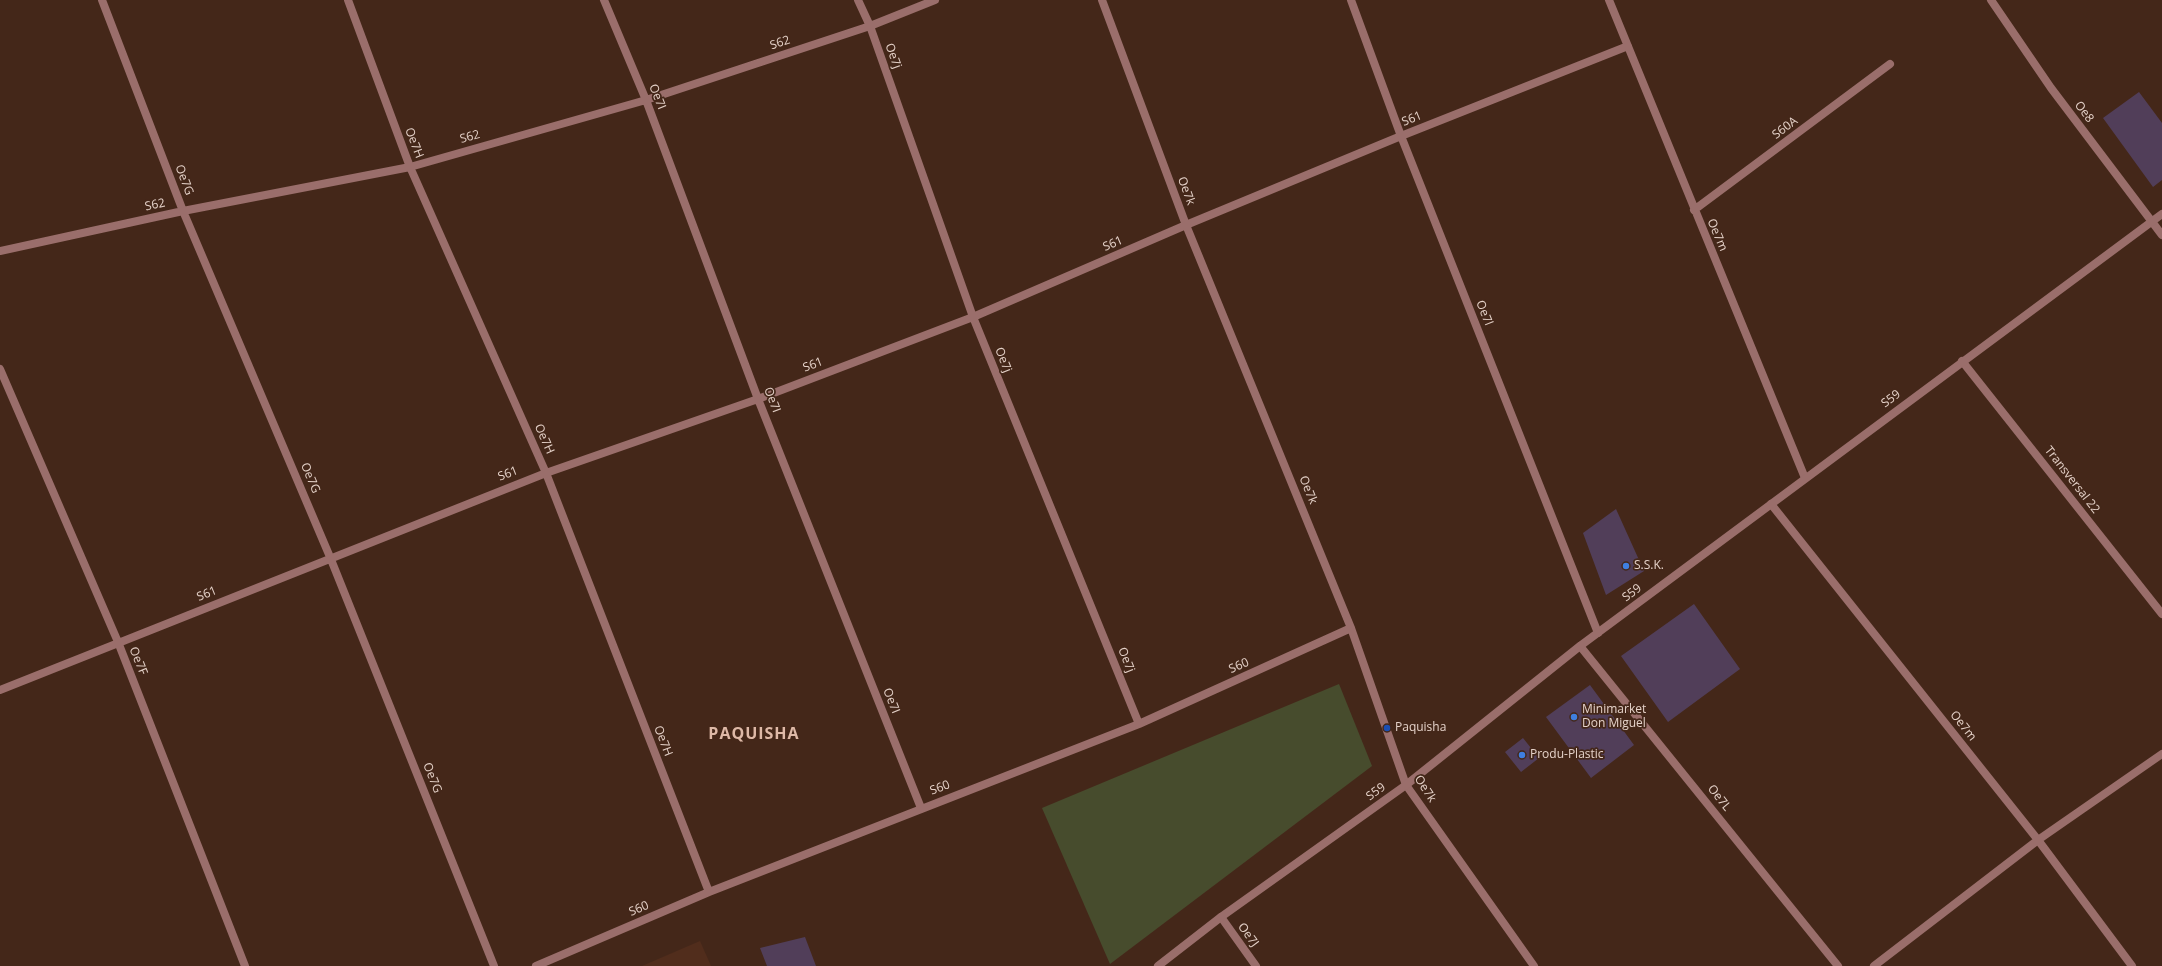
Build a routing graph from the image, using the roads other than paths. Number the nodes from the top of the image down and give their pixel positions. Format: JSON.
{"nodes":[{"id":1,"x":102,"y":0,"type":"edge"},
{"id":2,"x":348,"y":0,"type":"edge"},
{"id":3,"x":604,"y":0,"type":"edge"},
{"id":4,"x":858,"y":0,"type":"edge"},
{"id":5,"x":935,"y":0,"type":"edge"},
{"id":6,"x":1102,"y":0,"type":"edge"},
{"id":7,"x":1352,"y":0,"type":"edge"},
{"id":8,"x":1609,"y":0,"type":"edge"},
{"id":9,"x":1991,"y":0,"type":"edge"},
{"id":10,"x":870,"y":26,"type":"junction"},
{"id":11,"x":1628,"y":46,"type":"junction"},
{"id":12,"x":1890,"y":64,"type":"dead end"},
{"id":13,"x":646,"y":100,"type":"junction"},
{"id":14,"x":1401,"y":136,"type":"junction"},
{"id":15,"x":410,"y":167,"type":"junction"},
{"id":16,"x":1694,"y":210,"type":"junction"},
{"id":17,"x":183,"y":211,"type":"junction"},
{"id":18,"x":2162,"y":214,"type":"edge"},
{"id":19,"x":2152,"y":222,"type":"junction"},
{"id":20,"x":1186,"y":225,"type":"junction"},
{"id":21,"x":2162,"y":235,"type":"edge"},
{"id":22,"x":0,"y":251,"type":"edge"},
{"id":23,"x":973,"y":317,"type":"junction"},
{"id":24,"x":1962,"y":361,"type":"junction"},
{"id":25,"x":0,"y":369,"type":"edge"},
{"id":26,"x":758,"y":399,"type":"junction"},
{"id":27,"x":546,"y":473,"type":"junction"},
{"id":28,"x":1806,"y":478,"type":"junction"},
{"id":29,"x":1771,"y":504,"type":"junction"},
{"id":30,"x":330,"y":557,"type":"junction"},
{"id":31,"x":2162,"y":614,"type":"edge"},
{"id":32,"x":1352,"y":628,"type":"junction"},
{"id":33,"x":1598,"y":633,"type":"junction"},
{"id":34,"x":118,"y":642,"type":"junction"},
{"id":35,"x":1580,"y":646,"type":"junction"},
{"id":36,"x":0,"y":690,"type":"edge"},
{"id":37,"x":1139,"y":724,"type":"junction"},
{"id":38,"x":2162,"y":754,"type":"edge"},
{"id":39,"x":1406,"y":785,"type":"junction"},
{"id":40,"x":920,"y":808,"type":"junction"},
{"id":41,"x":2038,"y":840,"type":"junction"},
{"id":42,"x":709,"y":892,"type":"junction"},
{"id":43,"x":1221,"y":917,"type":"junction"},
{"id":44,"x":245,"y":966,"type":"edge"},
{"id":45,"x":494,"y":966,"type":"edge"},
{"id":46,"x":536,"y":966,"type":"edge"},
{"id":47,"x":1158,"y":966,"type":"edge"},
{"id":48,"x":1256,"y":966,"type":"edge"},
{"id":49,"x":1534,"y":966,"type":"edge"},
{"id":50,"x":1838,"y":966,"type":"edge"},
{"id":51,"x":1874,"y":966,"type":"edge"},
{"id":52,"x":2132,"y":966,"type":"edge"}],
"edges":[{"from":1,"to":17,"type":"street","name":"Oe7G"},
{"from":2,"to":15,"type":"street","name":"Oe7H"},
{"from":3,"to":13,"type":"street","name":"Oe7I"},
{"from":4,"to":10,"type":"street","name":"Oe7j"},
{"from":5,"to":10,"type":"street","name":"S62"},
{"from":6,"to":20,"type":"street","name":"Oe7k"},
{"from":7,"to":14,"type":"street","name":"Oe7l"},
{"from":8,"to":11,"type":"street","name":"Oe7m"},
{"from":9,"to":19,"type":"street","name":"Oe8"},
{"from":10,"to":13,"type":"street","name":"S62"},
{"from":10,"to":23,"type":"street","name":"Oe7j"},
{"from":11,"to":14,"type":"street","name":"S61"},
{"from":11,"to":16,"type":"street","name":"Oe7m"},
{"from":12,"to":16,"type":"street","name":"S60A"},
{"from":13,"to":15,"type":"street","name":"S62"},
{"from":13,"to":26,"type":"street","name":"Oe7I"},
{"from":14,"to":20,"type":"street","name":"S61"},
{"from":14,"to":33,"type":"street","name":"Oe7l"},
{"from":15,"to":17,"type":"street","name":"S62"},
{"from":15,"to":27,"type":"street","name":"Oe7H"},
{"from":16,"to":28,"type":"street","name":"Oe7m"},
{"from":17,"to":22,"type":"street","name":"S62"},
{"from":17,"to":30,"type":"street","name":"Oe7G"},
{"from":18,"to":19,"type":"street","name":"S59"},
{"from":19,"to":21,"type":"street","name":"Oe8"},
{"from":19,"to":24,"type":"street","name":"S59"},
{"from":20,"to":23,"type":"street","name":"S61"},
{"from":20,"to":32,"type":"street","name":"Oe7k"},
{"from":23,"to":26,"type":"street","name":"S61"},
{"from":23,"to":37,"type":"street","name":"Oe7j"},
{"from":24,"to":28,"type":"street","name":"S59"},
{"from":24,"to":31,"type":"street","name":"Transversal 22"},
{"from":25,"to":34,"type":"street","name":"Oe7F"},
{"from":26,"to":27,"type":"street","name":"S61"},
{"from":26,"to":40,"type":"street","name":"Oe7I"},
{"from":27,"to":30,"type":"street","name":"S61"},
{"from":27,"to":42,"type":"street","name":"Oe7H"},
{"from":28,"to":29,"type":"street","name":"S59"},
{"from":29,"to":33,"type":"street","name":"S59"},
{"from":29,"to":41,"type":"street","name":"Oe7m"},
{"from":30,"to":34,"type":"street","name":"S61"},
{"from":30,"to":45,"type":"street","name":"Oe7G"},
{"from":32,"to":37,"type":"street","name":"S60"},
{"from":32,"to":39,"type":"street","name":"Oe7k"},
{"from":33,"to":35,"type":"street","name":"S59"},
{"from":34,"to":36,"type":"street","name":"S61"},
{"from":34,"to":44,"type":"street","name":"Oe7F"},
{"from":35,"to":39,"type":"street","name":"S59"},
{"from":35,"to":50,"type":"street","name":"Oe7L"},
{"from":37,"to":40,"type":"street","name":"S60"},
{"from":38,"to":41,"type":"street"},
{"from":39,"to":43,"type":"street","name":"S59"},
{"from":39,"to":49,"type":"street","name":"Oe7k"},
{"from":40,"to":42,"type":"street","name":"S60"},
{"from":41,"to":51,"type":"street"},
{"from":41,"to":52,"type":"street","name":"Oe7m"},
{"from":42,"to":46,"type":"street","name":"S60"},
{"from":43,"to":47,"type":"street","name":"S59"},
{"from":43,"to":48,"type":"street","name":"Oe7J"}]}
